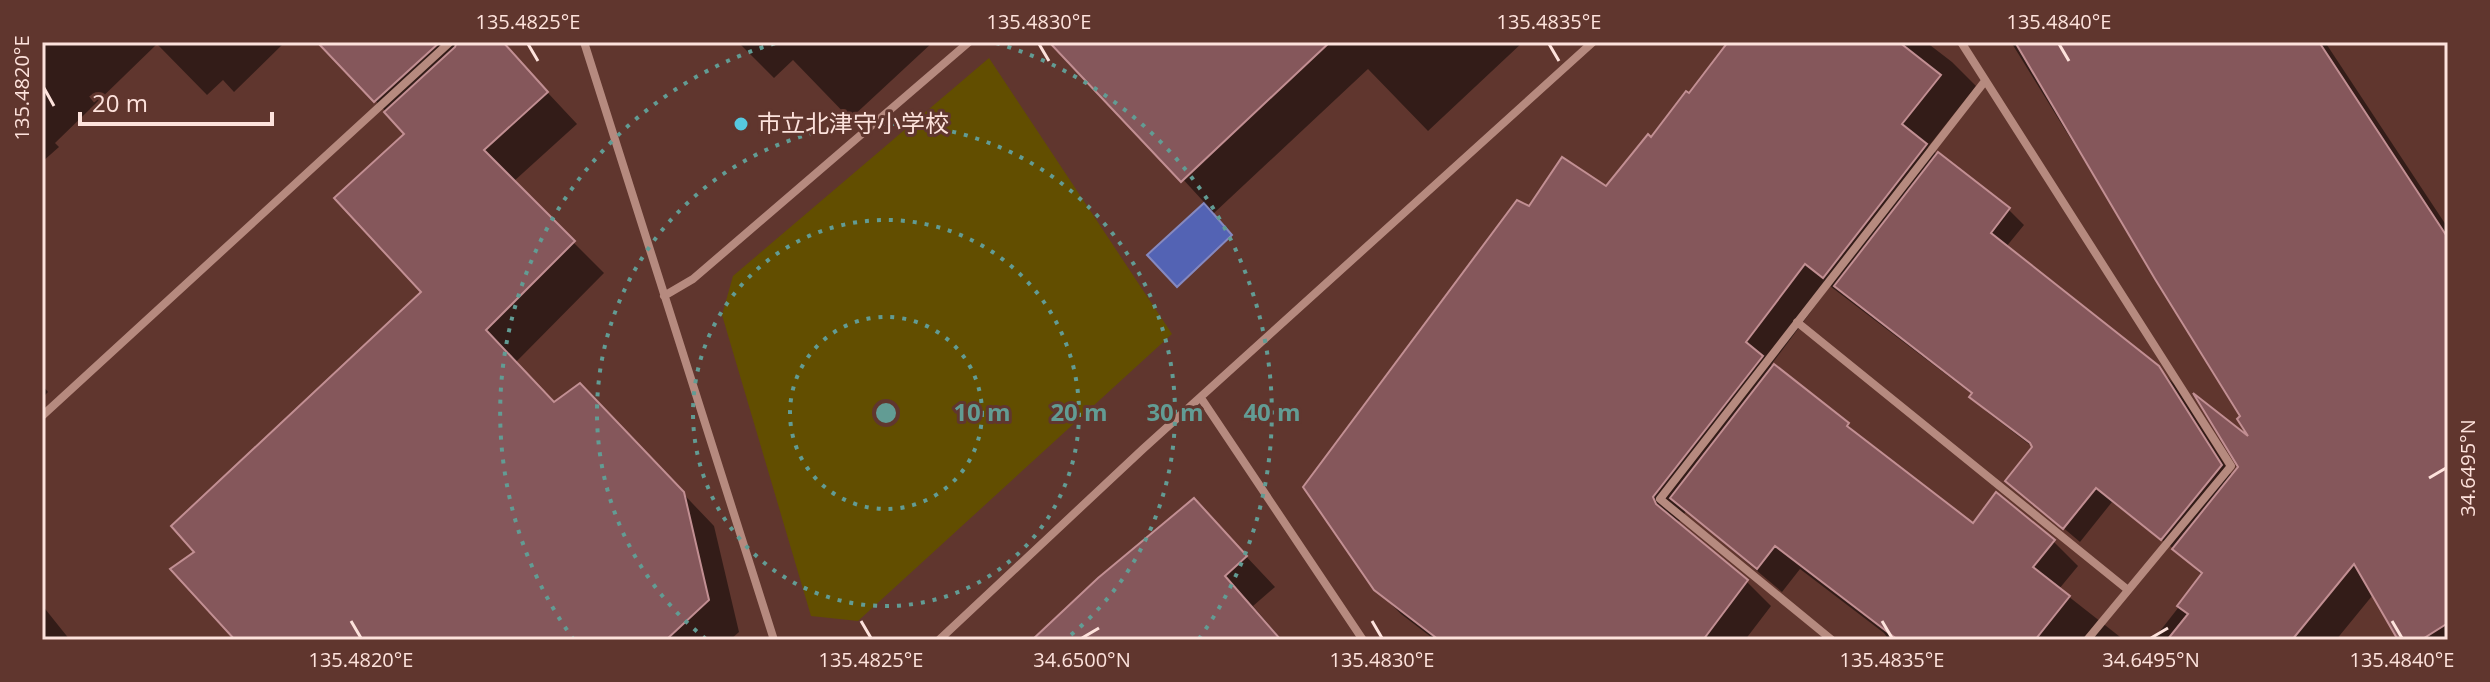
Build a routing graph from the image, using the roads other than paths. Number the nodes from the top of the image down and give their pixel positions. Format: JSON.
{"nodes":[{"id":1,"x":450,"y":42,"type":"edge"},
{"id":2,"x":584,"y":42,"type":"edge"},
{"id":3,"x":969,"y":42,"type":"edge"},
{"id":4,"x":1593,"y":42,"type":"edge"},
{"id":5,"x":1961,"y":42,"type":"edge"},
{"id":6,"x":1985,"y":81,"type":"junction"},
{"id":7,"x":664,"y":296,"type":"junction"},
{"id":8,"x":1797,"y":322,"type":"junction"},
{"id":9,"x":1201,"y":398,"type":"junction"},
{"id":10,"x":42,"y":416,"type":"edge"},
{"id":11,"x":2128,"y":590,"type":"junction"},
{"id":12,"x":774,"y":640,"type":"edge"},
{"id":13,"x":939,"y":640,"type":"edge"},
{"id":14,"x":1363,"y":640,"type":"edge"},
{"id":15,"x":1832,"y":640,"type":"edge"},
{"id":16,"x":2087,"y":640,"type":"edge"}],
"edges":[{"from":1,"to":10,"type":"street"},
{"from":2,"to":7,"type":"street"},
{"from":3,"to":7,"type":"street"},
{"from":4,"to":9,"type":"street"},
{"from":5,"to":6,"type":"street"},
{"from":6,"to":8,"type":"street"},
{"from":6,"to":11,"type":"street"},
{"from":7,"to":12,"type":"street"},
{"from":8,"to":11,"type":"street"},
{"from":8,"to":15,"type":"street"},
{"from":9,"to":13,"type":"street"},
{"from":9,"to":14,"type":"street"},
{"from":11,"to":16,"type":"street"}]}
